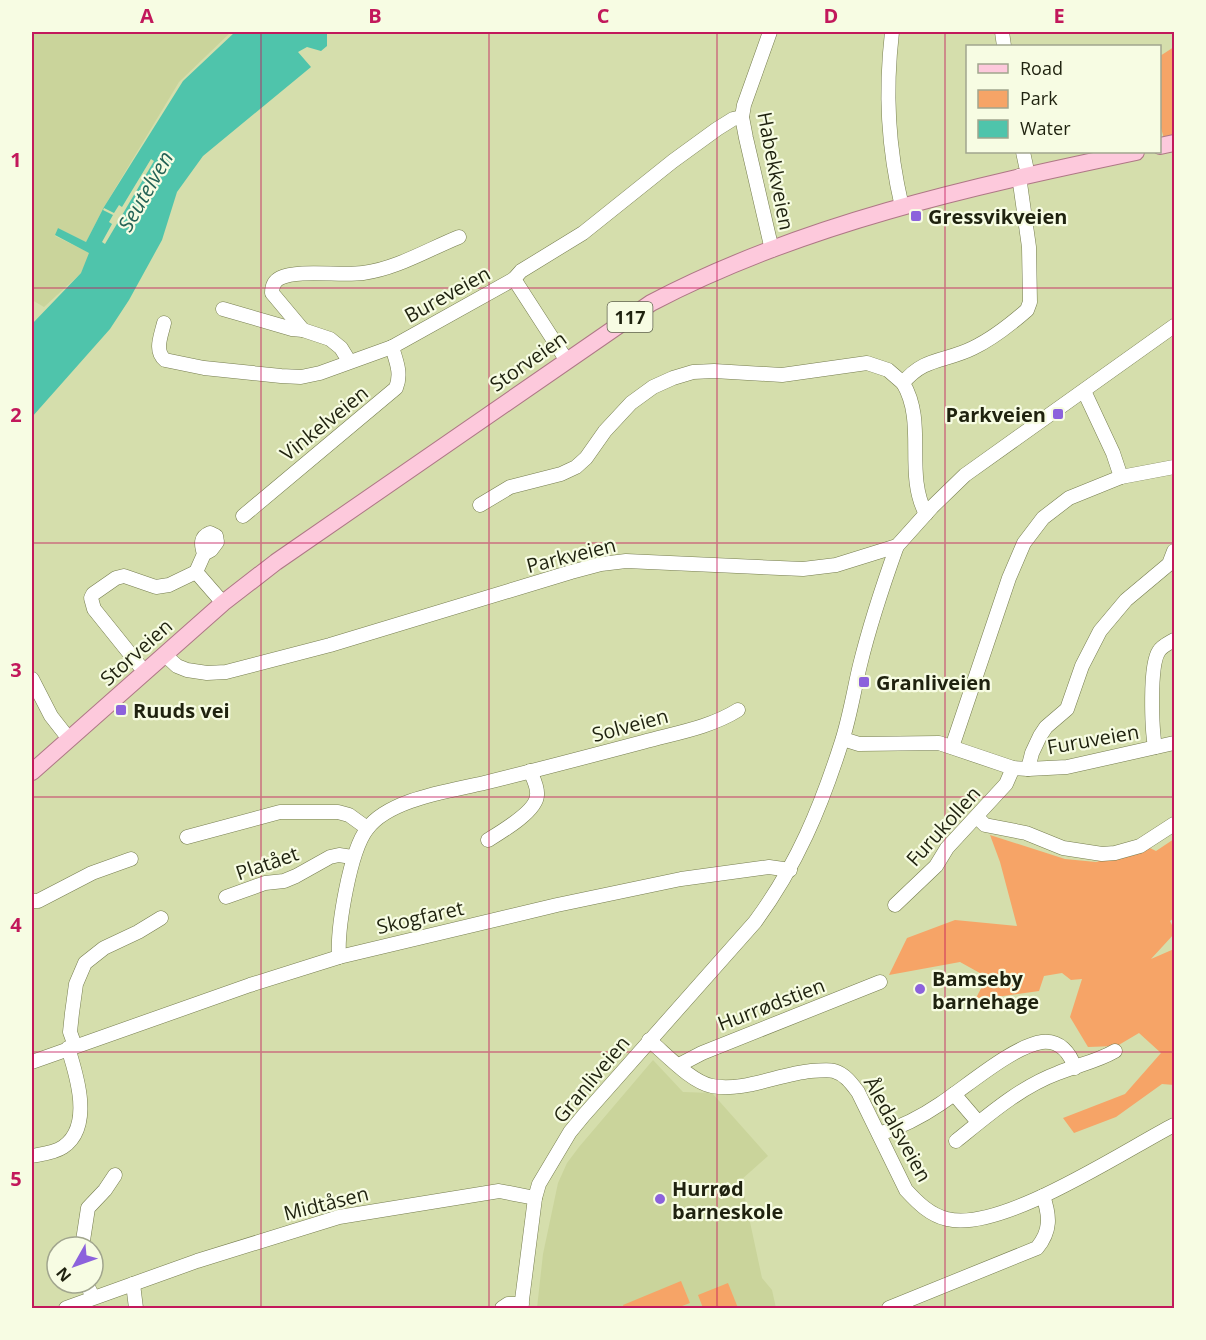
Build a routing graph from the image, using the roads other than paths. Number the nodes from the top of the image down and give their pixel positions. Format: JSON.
{"nodes":[{"id":1,"x":770,"y":32,"type":"edge"},
{"id":2,"x":892,"y":32,"type":"edge"},
{"id":3,"x":742,"y":117,"type":"junction"},
{"id":4,"x":1023,"y":153,"type":"edge"},
{"id":5,"x":1130,"y":153,"type":"edge"},
{"id":6,"x":1022,"y":171,"type":"junction"},
{"id":7,"x":902,"y":207,"type":"junction"},
{"id":8,"x":459,"y":237,"type":"dead end"},
{"id":9,"x":772,"y":250,"type":"junction"},
{"id":10,"x":514,"y":279,"type":"junction"},
{"id":11,"x":223,"y":309,"type":"dead end"},
{"id":12,"x":164,"y":323,"type":"dead end"},
{"id":13,"x":1174,"y":326,"type":"edge"},
{"id":14,"x":303,"y":330,"type":"junction"},
{"id":15,"x":392,"y":347,"type":"junction"},
{"id":16,"x":567,"y":360,"type":"junction"},
{"id":17,"x":350,"y":361,"type":"junction"},
{"id":18,"x":903,"y":383,"type":"junction"},
{"id":19,"x":1084,"y":391,"type":"junction"},
{"id":20,"x":1174,"y":467,"type":"edge"},
{"id":21,"x":1121,"y":477,"type":"junction"},
{"id":22,"x":480,"y":505,"type":"dead end"},
{"id":23,"x":926,"y":514,"type":"junction"},
{"id":24,"x":243,"y":516,"type":"dead end"},
{"id":25,"x":897,"y":546,"type":"junction"},
{"id":26,"x":1174,"y":551,"type":"edge"},
{"id":27,"x":204,"y":554,"type":"dead end"},
{"id":28,"x":196,"y":572,"type":"junction"},
{"id":29,"x":223,"y":603,"type":"junction"},
{"id":30,"x":1174,"y":640,"type":"edge"},
{"id":31,"x":165,"y":655,"type":"junction"},
{"id":32,"x":139,"y":665,"type":"dead end"},
{"id":33,"x":32,"y":679,"type":"edge"},
{"id":34,"x":738,"y":710,"type":"dead end"},
{"id":35,"x":69,"y":739,"type":"junction"},
{"id":36,"x":843,"y":739,"type":"junction"},
{"id":37,"x":1174,"y":743,"type":"edge"},
{"id":38,"x":952,"y":747,"type":"junction"},
{"id":39,"x":1155,"y":747,"type":"junction"},
{"id":40,"x":1013,"y":768,"type":"junction"},
{"id":41,"x":1028,"y":769,"type":"junction"},
{"id":42,"x":530,"y":771,"type":"junction"},
{"id":43,"x":32,"y":772,"type":"edge"},
{"id":44,"x":976,"y":817,"type":"junction"},
{"id":45,"x":1174,"y":824,"type":"edge"},
{"id":46,"x":367,"y":828,"type":"junction"},
{"id":47,"x":187,"y":837,"type":"dead end"},
{"id":48,"x":488,"y":840,"type":"dead end"},
{"id":49,"x":352,"y":857,"type":"junction"},
{"id":50,"x":131,"y":859,"type":"dead end"},
{"id":51,"x":790,"y":870,"type":"junction"},
{"id":52,"x":226,"y":897,"type":"dead end"},
{"id":53,"x":32,"y":901,"type":"edge"},
{"id":54,"x":895,"y":905,"type":"dead end"},
{"id":55,"x":161,"y":918,"type":"dead end"},
{"id":56,"x":339,"y":957,"type":"junction"},
{"id":57,"x":880,"y":982,"type":"dead end"},
{"id":58,"x":650,"y":1040,"type":"junction"},
{"id":59,"x":72,"y":1047,"type":"junction"},
{"id":60,"x":1115,"y":1051,"type":"dead end"},
{"id":61,"x":32,"y":1062,"type":"edge"},
{"id":62,"x":679,"y":1065,"type":"junction"},
{"id":63,"x":1075,"y":1068,"type":"junction"},
{"id":64,"x":954,"y":1094,"type":"junction"},
{"id":65,"x":978,"y":1122,"type":"junction"},
{"id":66,"x":1174,"y":1125,"type":"edge"},
{"id":67,"x":879,"y":1134,"type":"junction"},
{"id":68,"x":956,"y":1141,"type":"dead end"},
{"id":69,"x":32,"y":1156,"type":"edge"},
{"id":70,"x":115,"y":1175,"type":"dead end"},
{"id":71,"x":1043,"y":1196,"type":"junction"},
{"id":72,"x":535,"y":1198,"type":"junction"},
{"id":73,"x":84,"y":1235,"type":"edge"},
{"id":74,"x":133,"y":1284,"type":"junction"},
{"id":75,"x":92,"y":1295,"type":"edge"},
{"id":76,"x":93,"y":1298,"type":"junction"},
{"id":77,"x":521,"y":1306,"type":"edge"},
{"id":78,"x":66,"y":1308,"type":"edge"},
{"id":79,"x":136,"y":1308,"type":"edge"},
{"id":80,"x":502,"y":1308,"type":"edge"},
{"id":81,"x":890,"y":1308,"type":"edge"}],
"edges":[{"from":1,"to":3,"type":"street","name":"Habekkveien"},
{"from":2,"to":7,"type":"street"},
{"from":3,"to":9,"type":"street","name":"Habekkveien"},
{"from":3,"to":10,"type":"street","name":"Bureveien"},
{"from":4,"to":6,"type":"street"},
{"from":5,"to":6,"type":"main road","name":"Storveien","number":"117"},
{"from":6,"to":7,"type":"main road","name":"Storveien","number":"117"},
{"from":6,"to":18,"type":"street"},
{"from":7,"to":9,"type":"main road","name":"Storveien","number":"117"},
{"from":8,"to":14,"type":"street"},
{"from":9,"to":16,"type":"main road","name":"Storveien","number":"117"},
{"from":10,"to":15,"type":"street","name":"Bureveien"},
{"from":10,"to":16,"type":"street"},
{"from":11,"to":14,"type":"street"},
{"from":12,"to":17,"type":"street","name":"Bureveien"},
{"from":13,"to":19,"type":"street","name":"Parkveien"},
{"from":14,"to":17,"type":"street"},
{"from":15,"to":17,"type":"street","name":"Bureveien"},
{"from":15,"to":24,"type":"street","name":"Vinkelveien"},
{"from":16,"to":29,"type":"main road","name":"Storveien","number":"117"},
{"from":18,"to":22,"type":"street"},
{"from":18,"to":23,"type":"street"},
{"from":19,"to":21,"type":"street"},
{"from":19,"to":23,"type":"street","name":"Parkveien"},
{"from":20,"to":21,"type":"street"},
{"from":21,"to":38,"type":"street"},
{"from":23,"to":25,"type":"street","name":"Parkveien"},
{"from":25,"to":31,"type":"street","name":"Parkveien"},
{"from":25,"to":36,"type":"street","name":"Granliveien"},
{"from":26,"to":41,"type":"street"},
{"from":27,"to":28,"type":"street"},
{"from":28,"to":29,"type":"street"},
{"from":28,"to":32,"type":"street"},
{"from":29,"to":31,"type":"main road","name":"Storveien","number":"117"},
{"from":30,"to":39,"type":"street"},
{"from":31,"to":35,"type":"main road","name":"Storveien","number":"117"},
{"from":33,"to":35,"type":"street"},
{"from":34,"to":42,"type":"street","name":"Solveien"},
{"from":35,"to":43,"type":"main road","name":"Storveien","number":"117"},
{"from":36,"to":38,"type":"street","name":"Furuveien"},
{"from":36,"to":51,"type":"street","name":"Granliveien"},
{"from":37,"to":39,"type":"street","name":"Furuveien"},
{"from":38,"to":40,"type":"street","name":"Furuveien"},
{"from":39,"to":41,"type":"street","name":"Furuveien"},
{"from":40,"to":41,"type":"street","name":"Furuveien"},
{"from":40,"to":44,"type":"street","name":"Furukollen"},
{"from":42,"to":46,"type":"street","name":"Solveien"},
{"from":42,"to":48,"type":"street"},
{"from":44,"to":45,"type":"street"},
{"from":44,"to":54,"type":"street","name":"Furukollen"},
{"from":46,"to":47,"type":"street"},
{"from":46,"to":49,"type":"street","name":"Solveien"},
{"from":49,"to":52,"type":"street","name":"Platået"},
{"from":49,"to":56,"type":"street","name":"Solveien"},
{"from":50,"to":53,"type":"street"},
{"from":51,"to":56,"type":"street","name":"Skogfaret"},
{"from":51,"to":58,"type":"street","name":"Granliveien"},
{"from":55,"to":59,"type":"street"},
{"from":56,"to":59,"type":"street","name":"Skogfaret"},
{"from":57,"to":62,"type":"street","name":"Hurrødstien"},
{"from":58,"to":62,"type":"street","name":"Åledalsveien"},
{"from":58,"to":72,"type":"street","name":"Granliveien"},
{"from":59,"to":61,"type":"street","name":"Skogfaret"},
{"from":59,"to":69,"type":"street"},
{"from":60,"to":63,"type":"street"},
{"from":62,"to":67,"type":"street","name":"Åledalsveien"},
{"from":63,"to":64,"type":"street"},
{"from":63,"to":65,"type":"street"},
{"from":64,"to":65,"type":"street"},
{"from":64,"to":67,"type":"street"},
{"from":65,"to":68,"type":"street"},
{"from":66,"to":71,"type":"street","name":"Åledalsveien"},
{"from":67,"to":71,"type":"street","name":"Åledalsveien"},
{"from":70,"to":73,"type":"street"},
{"from":71,"to":81,"type":"street"},
{"from":72,"to":74,"type":"street","name":"Midtåsen"},
{"from":72,"to":77,"type":"street","name":"Granliveien"},
{"from":74,"to":76,"type":"street","name":"Midtåsen"},
{"from":74,"to":79,"type":"street"},
{"from":75,"to":76,"type":"street"},
{"from":76,"to":78,"type":"street","name":"Midtåsen"},
{"from":77,"to":80,"type":"street","name":"Granliveien"}]}
